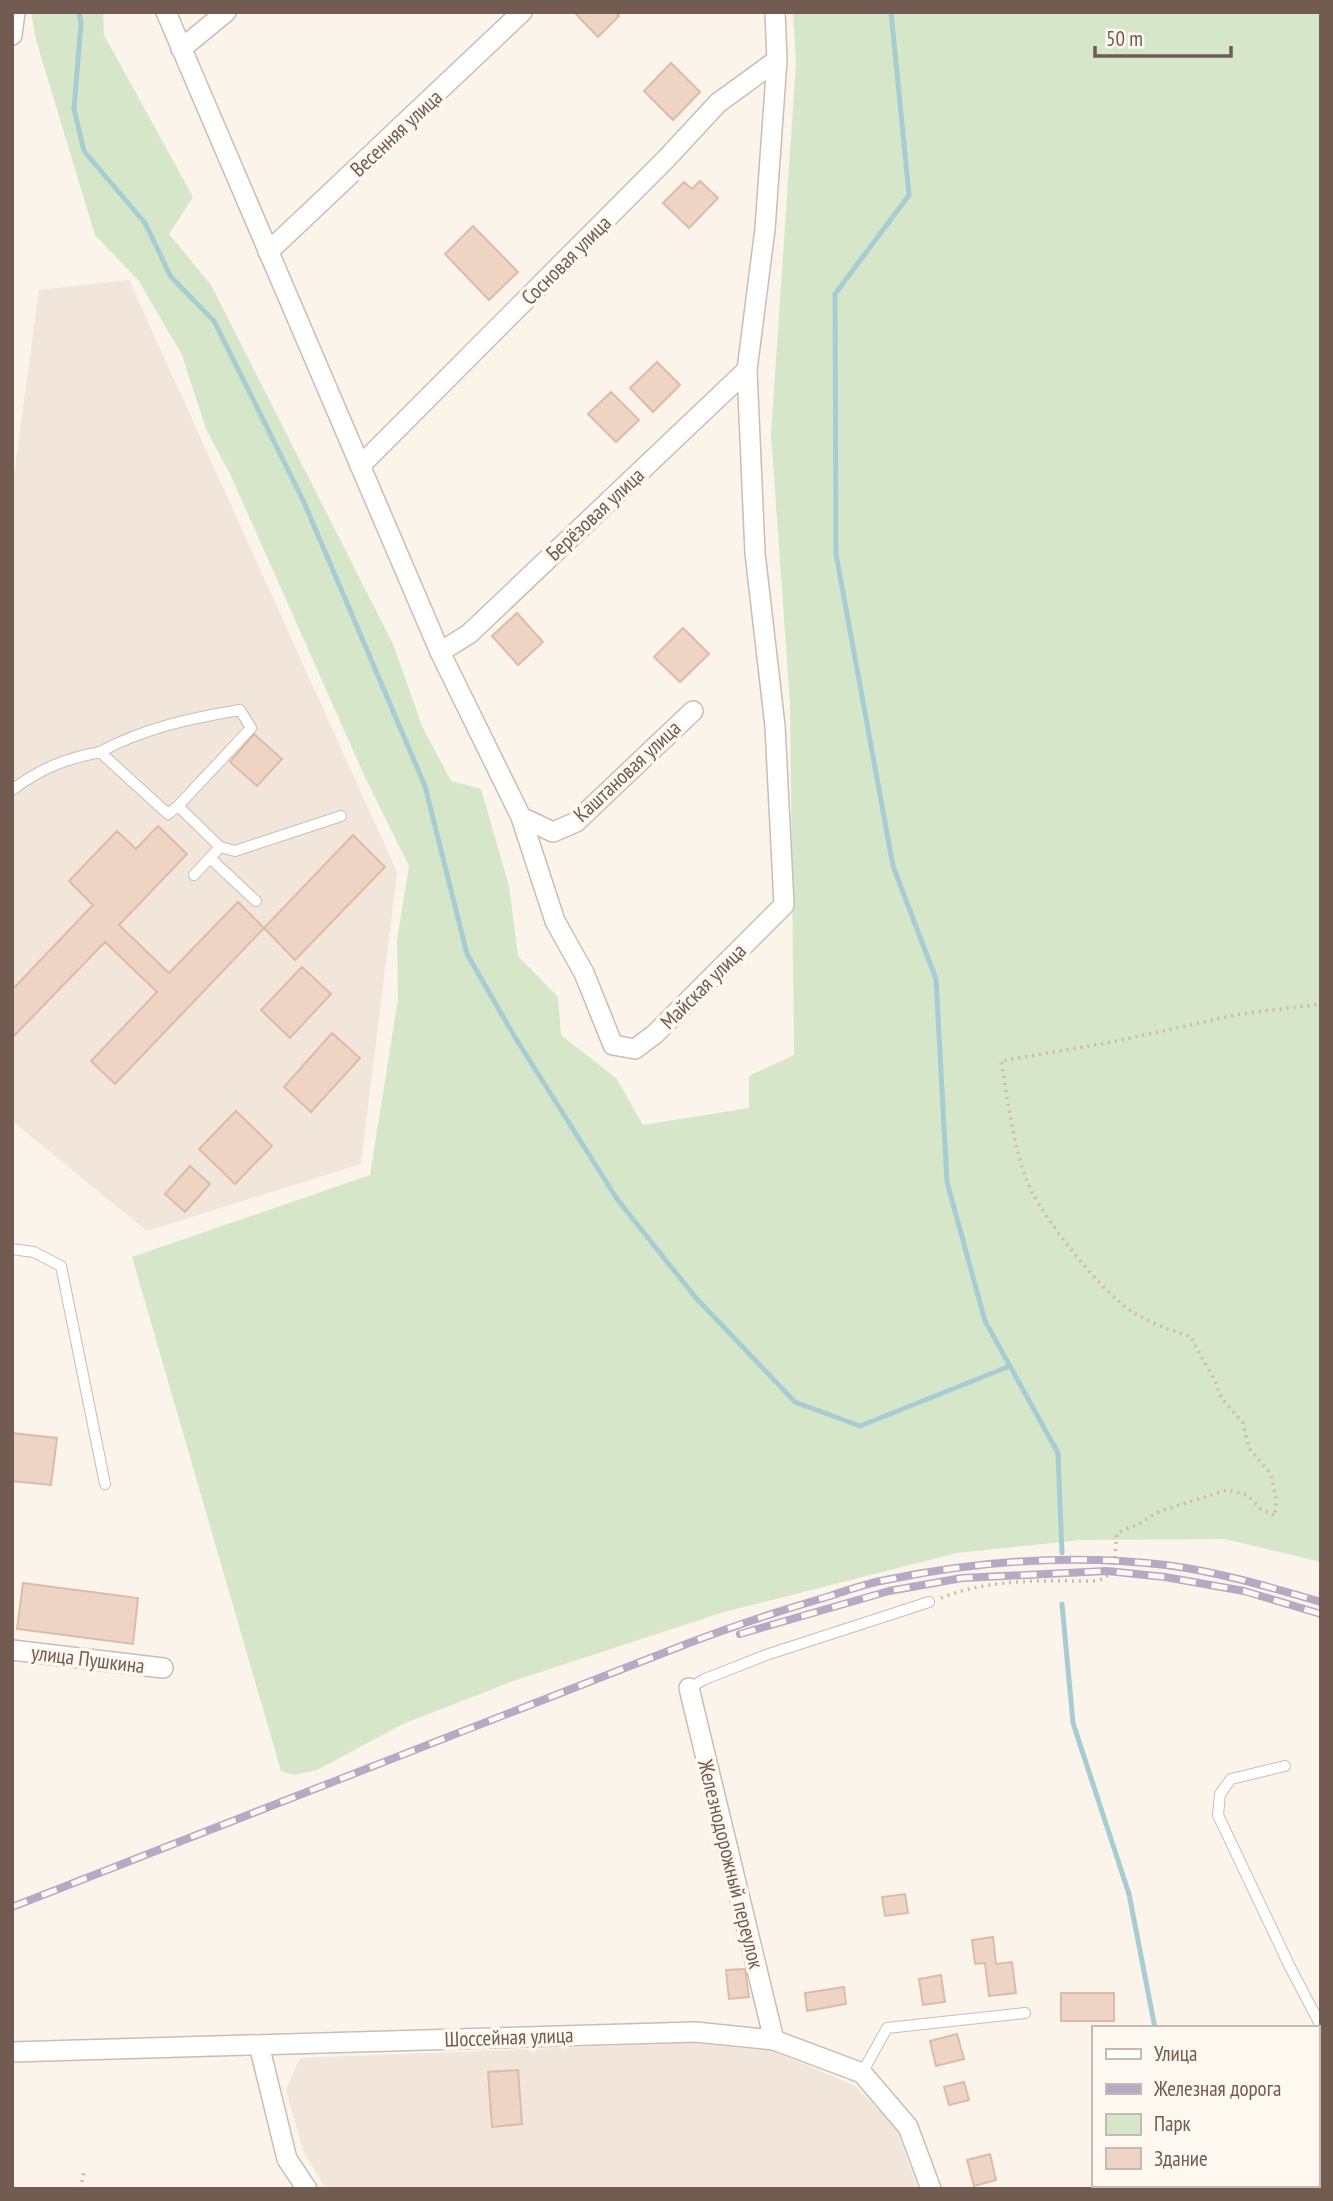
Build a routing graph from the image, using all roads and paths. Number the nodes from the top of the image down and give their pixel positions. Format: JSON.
{"nodes":[{"id":1,"x":15,"y":12,"type":"edge"},
{"id":2,"x":166,"y":12,"type":"edge"},
{"id":3,"x":226,"y":12,"type":"edge"},
{"id":4,"x":522,"y":12,"type":"edge"},
{"id":5,"x":775,"y":12,"type":"edge"},
{"id":6,"x":12,"y":35,"type":"edge"},
{"id":7,"x":181,"y":49,"type":"junction"},
{"id":8,"x":777,"y":60,"type":"junction"},
{"id":9,"x":268,"y":252,"type":"junction"},
{"id":10,"x":747,"y":370,"type":"junction"},
{"id":11,"x":360,"y":466,"type":"junction"},
{"id":12,"x":440,"y":652,"type":"junction"},
{"id":13,"x":693,"y":711,"type":"dead end"},
{"id":14,"x":100,"y":752,"type":"junction"},
{"id":15,"x":12,"y":790,"type":"edge"},
{"id":16,"x":178,"y":806,"type":"junction"},
{"id":17,"x":341,"y":816,"type":"dead end"},
{"id":18,"x":521,"y":817,"type":"junction"},
{"id":19,"x":220,"y":847,"type":"junction"},
{"id":20,"x":210,"y":858,"type":"junction"},
{"id":21,"x":194,"y":875,"type":"dead end"},
{"id":22,"x":256,"y":901,"type":"dead end"},
{"id":23,"x":1321,"y":1004,"type":"edge"},
{"id":24,"x":12,"y":1249,"type":"edge"},
{"id":25,"x":105,"y":1484,"type":"dead end"},
{"id":26,"x":929,"y":1602,"type":"joint"},
{"id":27,"x":12,"y":1650,"type":"edge"},
{"id":28,"x":163,"y":1668,"type":"dead end"},
{"id":29,"x":689,"y":1688,"type":"joint"},
{"id":30,"x":1285,"y":1766,"type":"dead end"},
{"id":31,"x":1025,"y":2012,"type":"dead end"},
{"id":32,"x":1321,"y":2026,"type":"edge"},
{"id":33,"x":774,"y":2040,"type":"junction"},
{"id":34,"x":259,"y":2045,"type":"junction"},
{"id":35,"x":12,"y":2052,"type":"edge"},
{"id":36,"x":862,"y":2073,"type":"junction"},
{"id":37,"x":84,"y":2170,"type":"dead end"},
{"id":38,"x":81,"y":2189,"type":"edge"},
{"id":39,"x":307,"y":2189,"type":"edge"},
{"id":40,"x":931,"y":2189,"type":"edge"}],
"edges":[{"from":1,"to":6,"type":"street"},
{"from":2,"to":7,"type":"street"},
{"from":3,"to":7,"type":"street"},
{"from":4,"to":9,"type":"street","name":"Весенняя улица"},
{"from":5,"to":8,"type":"street"},
{"from":7,"to":9,"type":"street"},
{"from":8,"to":10,"type":"street"},
{"from":8,"to":11,"type":"street","name":"Сосновая улица"},
{"from":9,"to":11,"type":"street"},
{"from":10,"to":12,"type":"street","name":"Берёзовая улица"},
{"from":10,"to":18,"type":"street","name":"Майская улица"},
{"from":11,"to":12,"type":"street"},
{"from":12,"to":18,"type":"street"},
{"from":13,"to":18,"type":"street","name":"Каштановая улица"},
{"from":14,"to":15,"type":"lane"},
{"from":14,"to":16,"type":"lane"},
{"from":14,"to":16,"type":"lane"},
{"from":16,"to":19,"type":"lane"},
{"from":17,"to":19,"type":"lane"},
{"from":19,"to":20,"type":"lane"},
{"from":20,"to":21,"type":"lane"},
{"from":20,"to":22,"type":"lane"},
{"from":23,"to":26,"type":"path"},
{"from":24,"to":25,"type":"lane"},
{"from":26,"to":29,"type":"lane"},
{"from":27,"to":28,"type":"street","name":"улица Пушкина"},
{"from":29,"to":33,"type":"street","name":"Железнодорожный переулок"},
{"from":30,"to":32,"type":"lane"},
{"from":31,"to":36,"type":"lane"},
{"from":33,"to":34,"type":"street","name":"Шоссейная улица"},
{"from":33,"to":36,"type":"street","name":"Шоссейная улица"},
{"from":34,"to":35,"type":"street","name":"Шоссейная улица"},
{"from":34,"to":39,"type":"street"},
{"from":36,"to":40,"type":"street","name":"Шоссейная улица"},
{"from":37,"to":38,"type":"path"}]}
